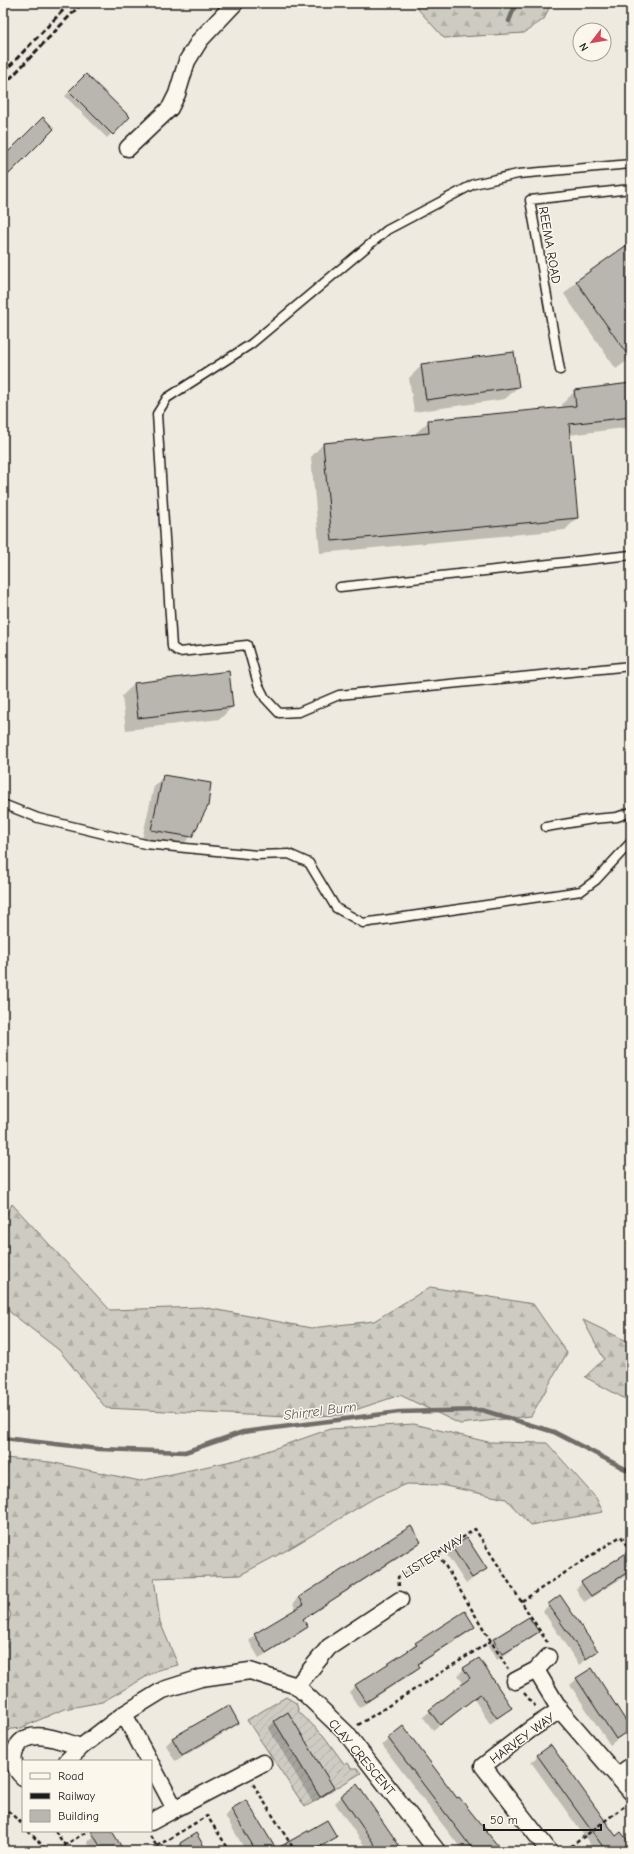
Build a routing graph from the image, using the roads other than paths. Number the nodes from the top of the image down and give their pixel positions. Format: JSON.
{"nodes":[{"id":1,"x":235,"y":3,"type":"edge"},
{"id":2,"x":128,"y":148,"type":"dead end"},
{"id":3,"x":631,"y":164,"type":"edge"},
{"id":4,"x":631,"y":189,"type":"edge"},
{"id":5,"x":560,"y":370,"type":"dead end"},
{"id":6,"x":631,"y":555,"type":"edge"},
{"id":7,"x":340,"y":587,"type":"dead end"},
{"id":8,"x":631,"y":666,"type":"edge"},
{"id":9,"x":3,"y":804,"type":"edge"},
{"id":10,"x":631,"y":812,"type":"edge"},
{"id":11,"x":546,"y":827,"type":"dead end"},
{"id":12,"x":631,"y":842,"type":"edge"},
{"id":13,"x":400,"y":1600,"type":"road end"},
{"id":14,"x":548,"y":1658,"type":"road end"},
{"id":15,"x":536,"y":1670,"type":"junction"},
{"id":16,"x":515,"y":1681,"type":"road end"},
{"id":17,"x":297,"y":1686,"type":"junction"},
{"id":18,"x":560,"y":1710,"type":"junction"},
{"id":19,"x":124,"y":1714,"type":"junction"},
{"id":20,"x":81,"y":1747,"type":"junction"},
{"id":21,"x":68,"y":1760,"type":"edge"},
{"id":22,"x":148,"y":1760,"type":"edge"},
{"id":23,"x":263,"y":1763,"type":"dead end"},
{"id":24,"x":152,"y":1766,"type":"edge"},
{"id":25,"x":631,"y":1766,"type":"edge"},
{"id":26,"x":22,"y":1775,"type":"edge"},
{"id":27,"x":617,"y":1776,"type":"junction"},
{"id":28,"x":630,"y":1798,"type":"edge"},
{"id":29,"x":175,"y":1809,"type":"junction"},
{"id":30,"x":152,"y":1821,"type":"edge"},
{"id":31,"x":437,"y":1851,"type":"edge"},
{"id":32,"x":549,"y":1851,"type":"edge"}],
"edges":[{"from":1,"to":2,"type":"street"},
{"from":3,"to":8,"type":"lane"},
{"from":4,"to":5,"type":"lane","name":"REEMA ROAD"},
{"from":6,"to":7,"type":"lane"},
{"from":9,"to":12,"type":"lane"},
{"from":10,"to":11,"type":"lane"},
{"from":13,"to":17,"type":"street"},
{"from":14,"to":15,"type":"street"},
{"from":15,"to":16,"type":"street"},
{"from":15,"to":18,"type":"street"},
{"from":17,"to":19,"type":"street","name":"CLAY CRESCENT"},
{"from":17,"to":31,"type":"street","name":"CLAY CRESCENT"},
{"from":18,"to":27,"type":"street","name":"HARVEY WAY"},
{"from":18,"to":32,"type":"street","name":"HARVEY WAY"},
{"from":19,"to":20,"type":"street","name":"CLAY CRESCENT"},
{"from":19,"to":22,"type":"street"},
{"from":20,"to":21,"type":"street","name":"CLAY CRESCENT"},
{"from":20,"to":26,"type":"street"},
{"from":23,"to":29,"type":"street"},
{"from":24,"to":29,"type":"street"},
{"from":25,"to":27,"type":"street"},
{"from":27,"to":28,"type":"street","name":"HARVEY WAY"},
{"from":29,"to":30,"type":"street"}]}
